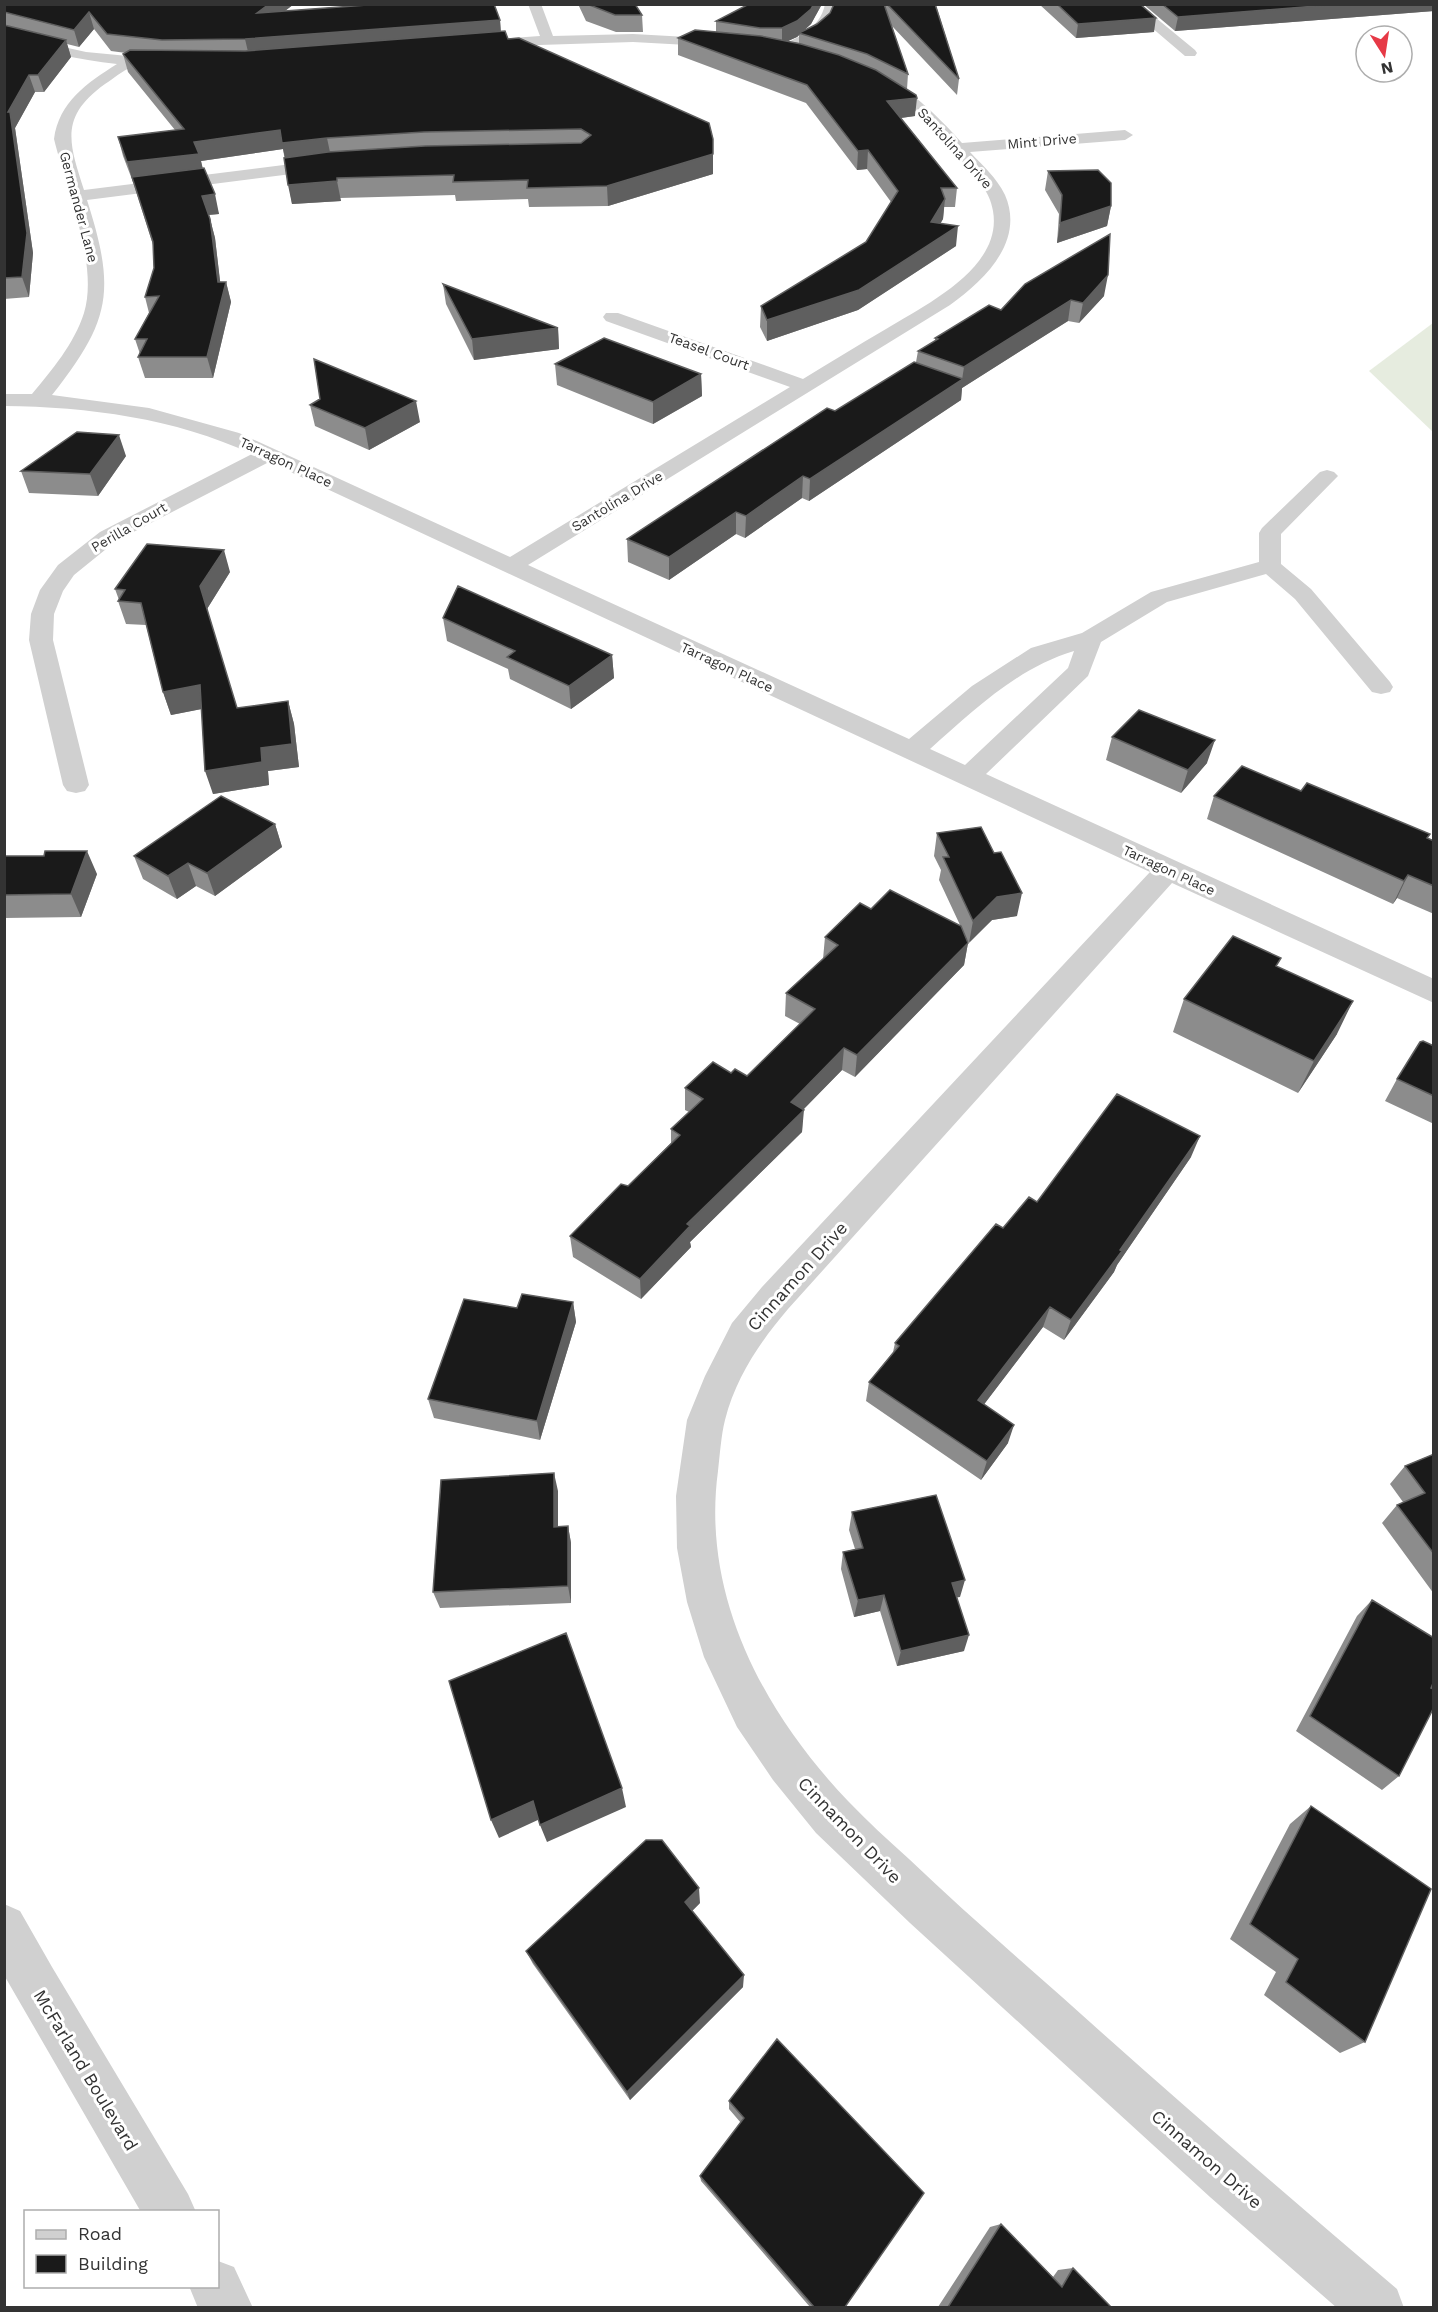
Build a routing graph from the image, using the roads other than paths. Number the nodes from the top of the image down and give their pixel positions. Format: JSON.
{"nodes":[{"id":1,"x":534,"y":4,"type":"edge"},
{"id":2,"x":831,"y":4,"type":"edge"},
{"id":3,"x":1130,"y":4,"type":"edge"},
{"id":4,"x":4,"y":33,"type":"edge"},
{"id":5,"x":548,"y":39,"type":"junction"},
{"id":6,"x":468,"y":45,"type":"edge"},
{"id":7,"x":737,"y":45,"type":"edge"},
{"id":8,"x":1190,"y":53,"type":"dead end"},
{"id":9,"x":799,"y":57,"type":"edge"},
{"id":10,"x":130,"y":62,"type":"junction"},
{"id":11,"x":185,"y":64,"type":"edge"},
{"id":12,"x":861,"y":75,"type":"edge"},
{"id":13,"x":1125,"y":135,"type":"dead end"},
{"id":14,"x":959,"y":148,"type":"junction"},
{"id":15,"x":342,"y":163,"type":"edge"},
{"id":16,"x":77,"y":196,"type":"junction"},
{"id":17,"x":612,"y":317,"type":"dead end"},
{"id":18,"x":806,"y":386,"type":"junction"},
{"id":19,"x":4,"y":400,"type":"edge"},
{"id":20,"x":37,"y":401,"type":"junction"},
{"id":21,"x":268,"y":454,"type":"junction"},
{"id":22,"x":1327,"y":476,"type":"dead end"},
{"id":23,"x":513,"y":565,"type":"junction"},
{"id":24,"x":1270,"y":566,"type":"junction"},
{"id":25,"x":1090,"y":638,"type":"junction"},
{"id":26,"x":1381,"y":687,"type":"dead end"},
{"id":27,"x":910,"y":752,"type":"junction"},
{"id":28,"x":967,"y":778,"type":"junction"},
{"id":29,"x":76,"y":785,"type":"dead end"},
{"id":30,"x":1168,"y":870,"type":"junction"},
{"id":31,"x":1434,"y":992,"type":"edge"},
{"id":32,"x":4,"y":1928,"type":"edge"},
{"id":33,"x":169,"y":2210,"type":"edge"},
{"id":34,"x":216,"y":2288,"type":"edge"},
{"id":35,"x":227,"y":2307,"type":"edge"},
{"id":36,"x":1378,"y":2307,"type":"edge"}],
"edges":[{"from":1,"to":5,"type":"street"},
{"from":2,"to":9,"type":"street"},
{"from":3,"to":8,"type":"street"},
{"from":4,"to":10,"type":"street"},
{"from":5,"to":6,"type":"street"},
{"from":5,"to":7,"type":"street"},
{"from":10,"to":11,"type":"street"},
{"from":10,"to":16,"type":"street","name":"Germander Lane"},
{"from":12,"to":14,"type":"street","name":"Santolina Drive"},
{"from":13,"to":14,"type":"street","name":"Mint Drive"},
{"from":14,"to":18,"type":"street","name":"Santolina Drive"},
{"from":15,"to":16,"type":"street"},
{"from":16,"to":20,"type":"street","name":"Germander Lane"},
{"from":17,"to":18,"type":"street","name":"Teasel Court"},
{"from":18,"to":23,"type":"street","name":"Santolina Drive"},
{"from":19,"to":20,"type":"street","name":"Tarragon Place"},
{"from":20,"to":21,"type":"street","name":"Tarragon Place"},
{"from":21,"to":23,"type":"street","name":"Tarragon Place"},
{"from":21,"to":29,"type":"street","name":"Perilla Court"},
{"from":22,"to":24,"type":"street"},
{"from":23,"to":27,"type":"street","name":"Tarragon Place"},
{"from":24,"to":25,"type":"street"},
{"from":24,"to":26,"type":"street"},
{"from":25,"to":27,"type":"street"},
{"from":25,"to":28,"type":"street"},
{"from":27,"to":28,"type":"street","name":"Tarragon Place"},
{"from":28,"to":30,"type":"street","name":"Tarragon Place"},
{"from":30,"to":31,"type":"street","name":"Tarragon Place"},
{"from":30,"to":36,"type":"street","name":"Cinnamon Drive"},
{"from":32,"to":33,"type":"street","name":"McFarland Boulevard"},
{"from":34,"to":35,"type":"street"}]}
